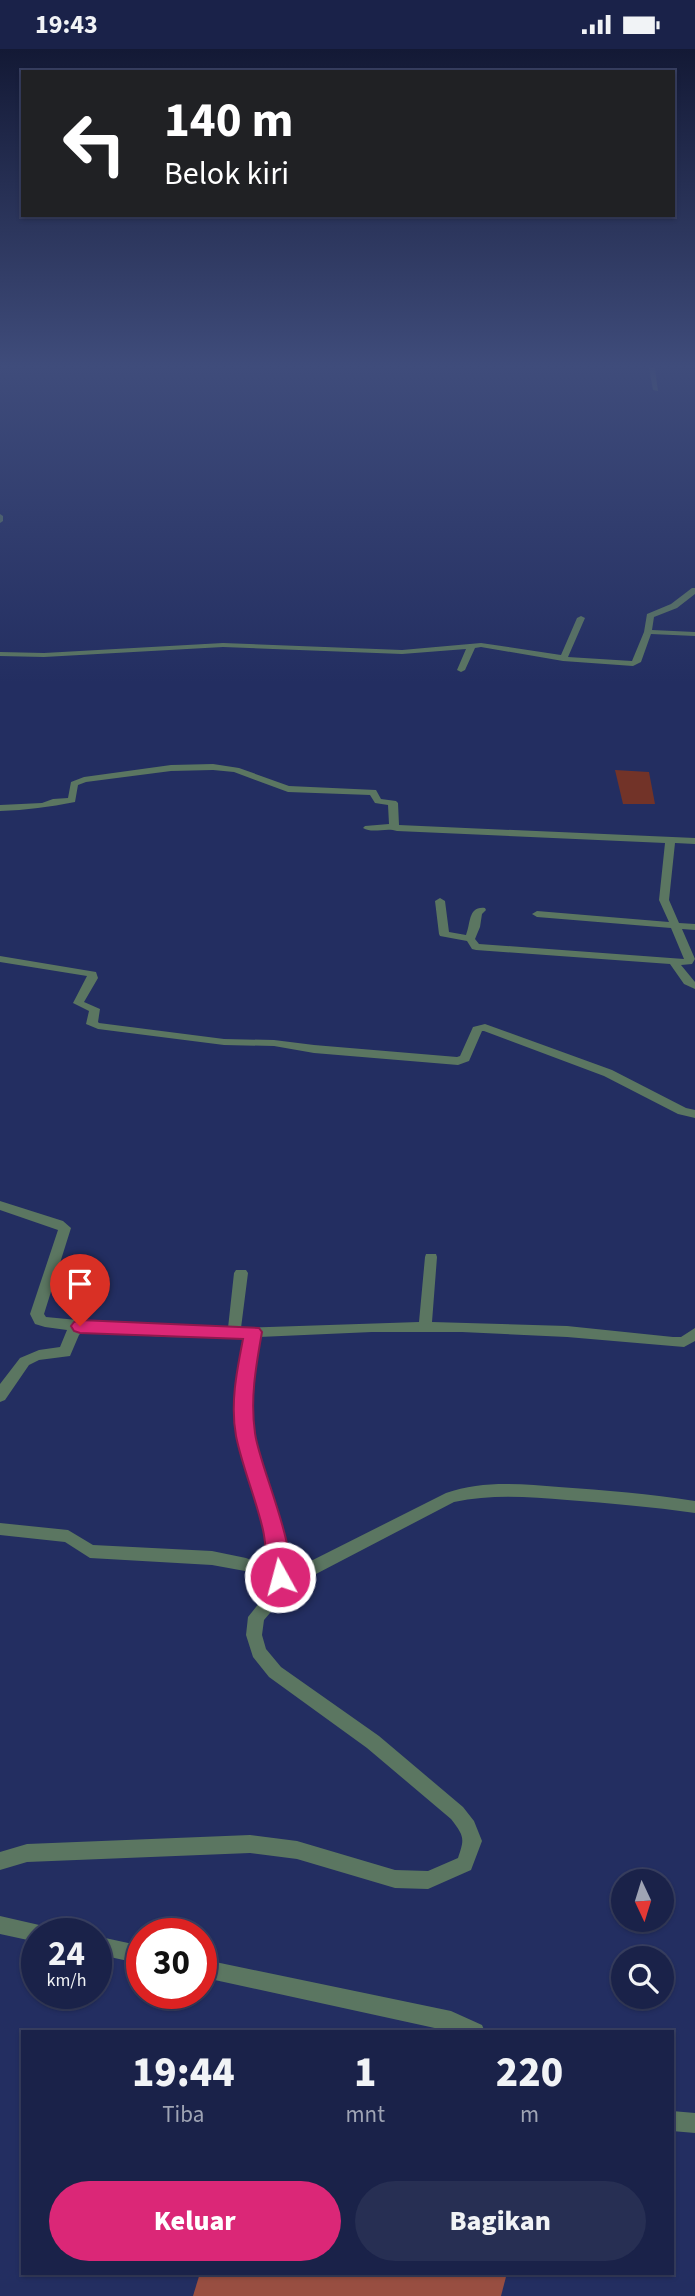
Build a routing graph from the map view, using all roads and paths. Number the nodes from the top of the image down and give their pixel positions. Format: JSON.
{"nodes":[{"id":1,"x":695,"y":590,"type":"edge"},
{"id":2,"x":581,"y":618,"type":"dead end"},
{"id":3,"x":648,"y":632,"type":"junction"},
{"id":4,"x":695,"y":634,"type":"edge"},
{"id":5,"x":472,"y":645,"type":"junction"},
{"id":6,"x":0,"y":654,"type":"edge"},
{"id":7,"x":563,"y":659,"type":"junction"},
{"id":8,"x":461,"y":670,"type":"dead end"},
{"id":9,"x":0,"y":808,"type":"edge"},
{"id":10,"x":394,"y":826,"type":"junction"},
{"id":11,"x":368,"y":828,"type":"dead end"},
{"id":12,"x":670,"y":841,"type":"junction"},
{"id":13,"x":695,"y":841,"type":"edge"},
{"id":14,"x":440,"y":901,"type":"dead end"},
{"id":15,"x":481,"y":910,"type":"dead end"},
{"id":16,"x":537,"y":914,"type":"dead end"},
{"id":17,"x":674,"y":926,"type":"junction"},
{"id":18,"x":695,"y":927,"type":"edge"},
{"id":19,"x":470,"y":939,"type":"junction"},
{"id":20,"x":0,"y":959,"type":"edge"},
{"id":21,"x":674,"y":962,"type":"junction"},
{"id":22,"x":695,"y":986,"type":"edge"},
{"id":23,"x":695,"y":1114,"type":"edge"},
{"id":24,"x":0,"y":1205,"type":"edge"},
{"id":25,"x":431,"y":1257,"type":"dead end"},
{"id":26,"x":242,"y":1273,"type":"dead end"},
{"id":27,"x":80,"y":1326,"type":"junction"},
{"id":28,"x":425,"y":1327,"type":"junction"},
{"id":29,"x":253,"y":1332,"type":"junction"},
{"id":30,"x":234,"y":1333,"type":"junction"},
{"id":31,"x":695,"y":1333,"type":"edge"},
{"id":32,"x":0,"y":1396,"type":"edge"},
{"id":33,"x":695,"y":1507,"type":"edge"},
{"id":34,"x":0,"y":1529,"type":"edge"},
{"id":35,"x":284,"y":1579,"type":"junction"},
{"id":36,"x":0,"y":1861,"type":"edge"},
{"id":37,"x":0,"y":1925,"type":"edge"},
{"id":38,"x":21,"y":1930,"type":"edge"},
{"id":39,"x":217,"y":1971,"type":"edge"},
{"id":40,"x":471,"y":2030,"type":"edge"},
{"id":41,"x":674,"y":2121,"type":"edge"},
{"id":42,"x":695,"y":2123,"type":"edge"}],
"edges":[{"from":1,"to":3,"type":"street"},
{"from":2,"to":7,"type":"street"},
{"from":3,"to":4,"type":"street"},
{"from":3,"to":7,"type":"street"},
{"from":5,"to":6,"type":"street"},
{"from":5,"to":7,"type":"street"},
{"from":5,"to":8,"type":"street"},
{"from":9,"to":10,"type":"street"},
{"from":10,"to":11,"type":"street"},
{"from":10,"to":12,"type":"street"},
{"from":12,"to":13,"type":"street"},
{"from":12,"to":17,"type":"street"},
{"from":14,"to":19,"type":"street"},
{"from":15,"to":19,"type":"street"},
{"from":16,"to":17,"type":"street"},
{"from":17,"to":18,"type":"street"},
{"from":17,"to":21,"type":"street"},
{"from":19,"to":21,"type":"street"},
{"from":20,"to":23,"type":"street"},
{"from":21,"to":22,"type":"street"},
{"from":24,"to":27,"type":"street"},
{"from":25,"to":28,"type":"street"},
{"from":26,"to":30,"type":"street"},
{"from":27,"to":30,"type":"street"},
{"from":27,"to":32,"type":"street"},
{"from":28,"to":29,"type":"street"},
{"from":28,"to":31,"type":"street"},
{"from":29,"to":30,"type":"street"},
{"from":29,"to":35,"type":"street"},
{"from":33,"to":35,"type":"street"},
{"from":34,"to":35,"type":"street"},
{"from":35,"to":36,"type":"street"},
{"from":37,"to":38,"type":"street"},
{"from":39,"to":40,"type":"street"},
{"from":41,"to":42,"type":"street"}]}
